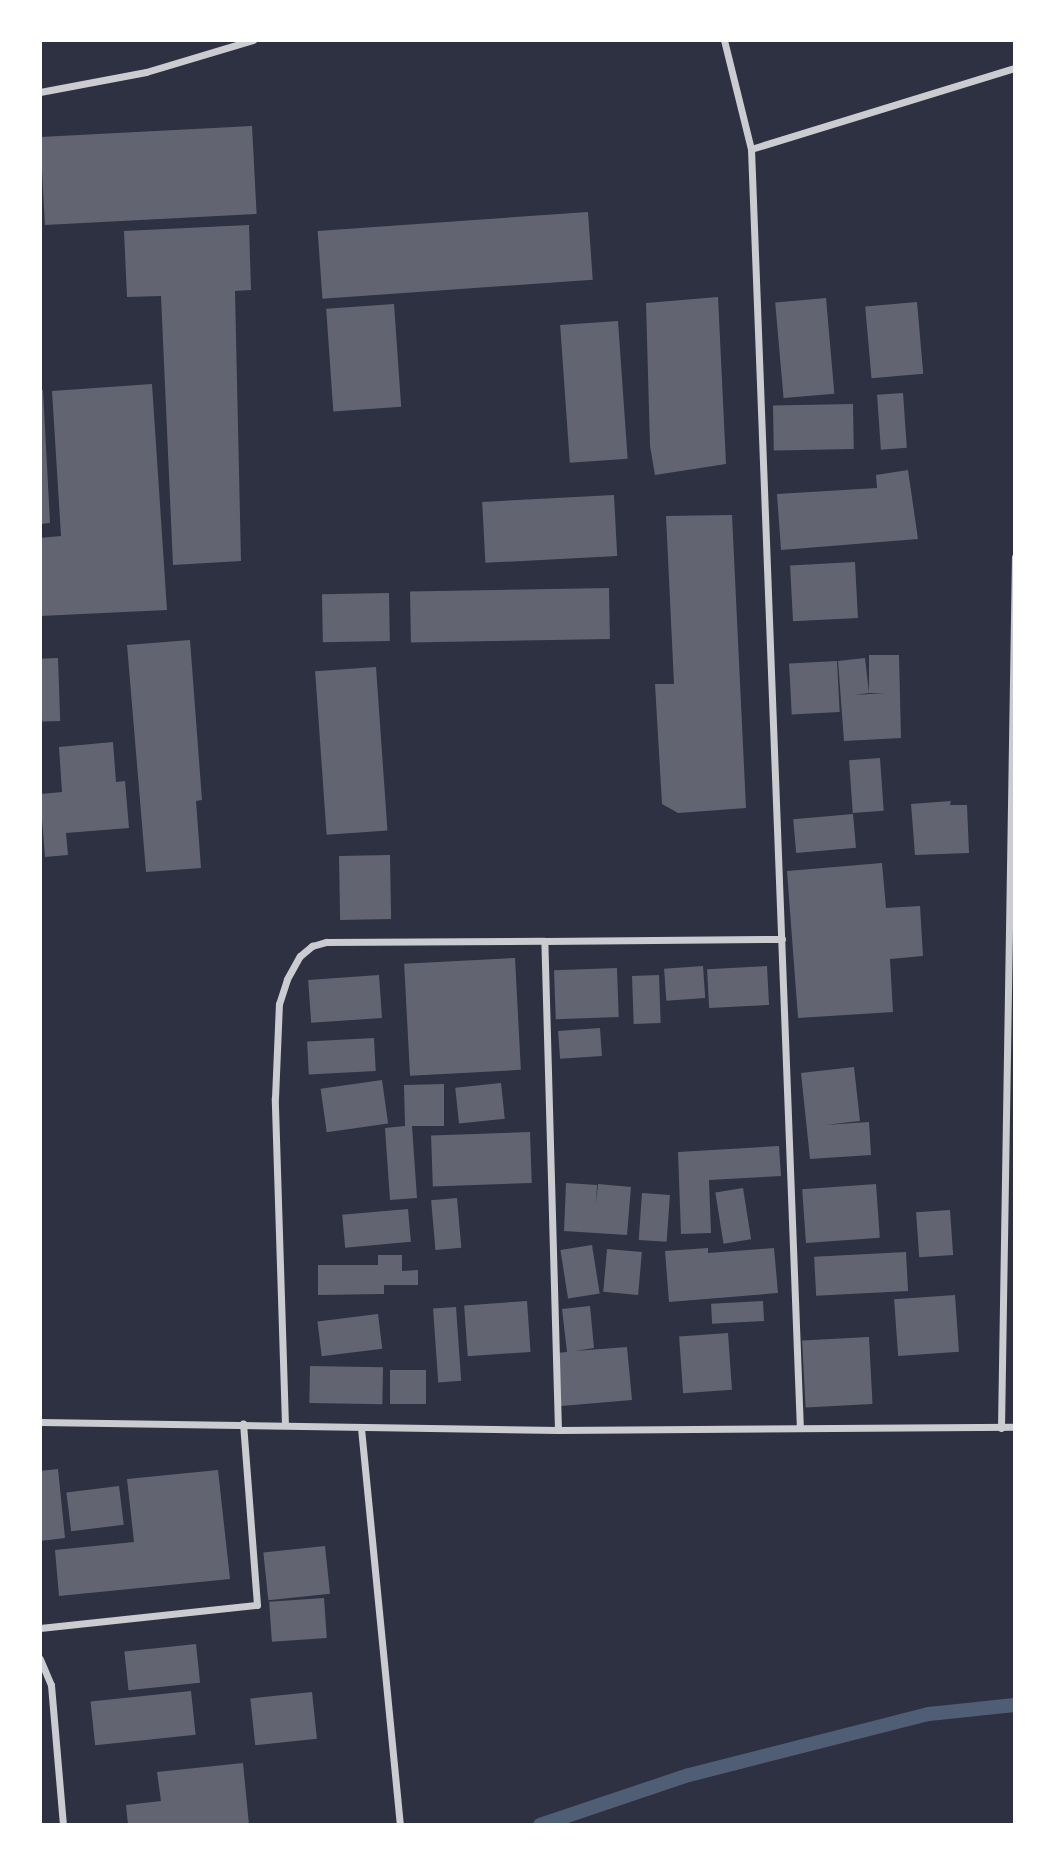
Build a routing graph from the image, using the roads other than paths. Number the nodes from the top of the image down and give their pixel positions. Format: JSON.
{"nodes":[{"id":1,"x":253,"y":40,"type":"edge"},
{"id":2,"x":724,"y":40,"type":"edge"},
{"id":3,"x":1015,"y":68,"type":"edge"},
{"id":4,"x":40,"y":92,"type":"edge"},
{"id":5,"x":751,"y":149,"type":"junction"},
{"id":6,"x":1015,"y":557,"type":"edge"},
{"id":7,"x":782,"y":939,"type":"junction"},
{"id":8,"x":544,"y":941,"type":"junction"},
{"id":9,"x":40,"y":1422,"type":"edge"},
{"id":10,"x":243,"y":1424,"type":"junction"},
{"id":11,"x":285,"y":1424,"type":"junction"},
{"id":12,"x":1015,"y":1427,"type":"edge"},
{"id":13,"x":361,"y":1428,"type":"junction"},
{"id":14,"x":800,"y":1428,"type":"junction"},
{"id":15,"x":1001,"y":1428,"type":"junction"},
{"id":16,"x":558,"y":1430,"type":"junction"},
{"id":17,"x":40,"y":1628,"type":"edge"},
{"id":18,"x":40,"y":1659,"type":"edge"},
{"id":19,"x":63,"y":1825,"type":"edge"},
{"id":20,"x":400,"y":1825,"type":"edge"}],
"edges":[{"from":1,"to":4,"type":"street"},
{"from":2,"to":5,"type":"street"},
{"from":3,"to":5,"type":"street"},
{"from":5,"to":7,"type":"street"},
{"from":6,"to":15,"type":"street"},
{"from":7,"to":8,"type":"street"},
{"from":7,"to":14,"type":"street"},
{"from":8,"to":11,"type":"street"},
{"from":8,"to":16,"type":"street"},
{"from":9,"to":10,"type":"street"},
{"from":10,"to":11,"type":"street"},
{"from":10,"to":17,"type":"street"},
{"from":11,"to":13,"type":"street"},
{"from":12,"to":15,"type":"street"},
{"from":13,"to":16,"type":"street"},
{"from":13,"to":20,"type":"street"},
{"from":14,"to":15,"type":"street"},
{"from":14,"to":16,"type":"street"},
{"from":18,"to":19,"type":"street"}]}
